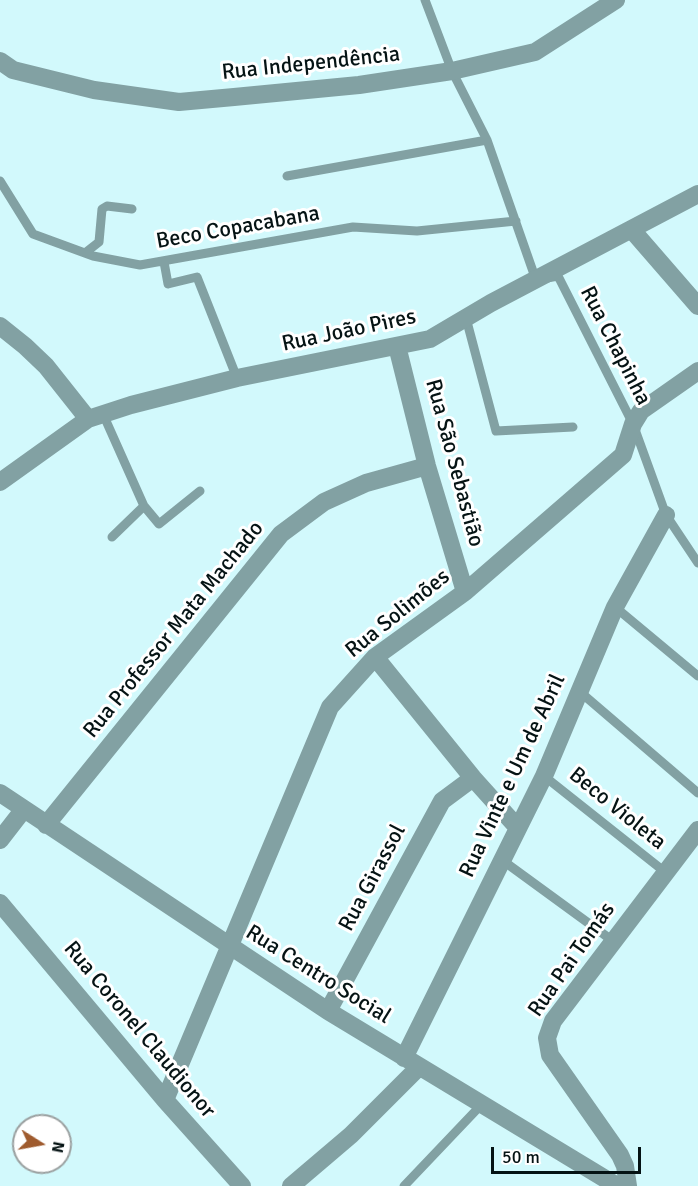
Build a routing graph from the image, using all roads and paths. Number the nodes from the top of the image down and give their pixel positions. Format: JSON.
{"nodes":[{"id":1,"x":425,"y":0,"type":"edge"},
{"id":2,"x":616,"y":0,"type":"edge"},
{"id":3,"x":0,"y":62,"type":"edge"},
{"id":4,"x":452,"y":71,"type":"junction"},
{"id":5,"x":487,"y":140,"type":"junction"},
{"id":6,"x":287,"y":176,"type":"dead end"},
{"id":7,"x":0,"y":181,"type":"edge"},
{"id":8,"x":698,"y":194,"type":"edge"},
{"id":9,"x":132,"y":209,"type":"dead end"},
{"id":10,"x":516,"y":221,"type":"junction"},
{"id":11,"x":632,"y":230,"type":"junction"},
{"id":12,"x":85,"y":253,"type":"junction"},
{"id":13,"x":164,"y":262,"type":"junction"},
{"id":14,"x":537,"y":280,"type":"junction"},
{"id":15,"x":698,"y":306,"type":"edge"},
{"id":16,"x":466,"y":318,"type":"junction"},
{"id":17,"x":0,"y":326,"type":"edge"},
{"id":18,"x":398,"y":346,"type":"junction"},
{"id":19,"x":698,"y":371,"type":"edge"},
{"id":20,"x":237,"y":378,"type":"junction"},
{"id":21,"x":95,"y":416,"type":"junction"},
{"id":22,"x":633,"y":424,"type":"junction"},
{"id":23,"x":573,"y":427,"type":"dead end"},
{"id":24,"x":427,"y":466,"type":"junction"},
{"id":25,"x":0,"y":482,"type":"edge"},
{"id":26,"x":200,"y":491,"type":"dead end"},
{"id":27,"x":144,"y":506,"type":"junction"},
{"id":28,"x":666,"y":515,"type":"junction"},
{"id":29,"x":112,"y":537,"type":"dead end"},
{"id":30,"x":698,"y":563,"type":"edge"},
{"id":31,"x":465,"y":592,"type":"junction"},
{"id":32,"x":615,"y":607,"type":"junction"},
{"id":33,"x":375,"y":657,"type":"junction"},
{"id":34,"x":698,"y":676,"type":"edge"},
{"id":35,"x":579,"y":690,"type":"junction"},
{"id":36,"x":544,"y":776,"type":"junction"},
{"id":37,"x":473,"y":778,"type":"junction"},
{"id":38,"x":0,"y":793,"type":"edge"},
{"id":39,"x":698,"y":793,"type":"edge"},
{"id":40,"x":24,"y":809,"type":"junction"},
{"id":41,"x":46,"y":825,"type":"junction"},
{"id":42,"x":518,"y":828,"type":"junction"},
{"id":43,"x":698,"y":830,"type":"edge"},
{"id":44,"x":0,"y":840,"type":"edge"},
{"id":45,"x":502,"y":860,"type":"junction"},
{"id":46,"x":665,"y":872,"type":"junction"},
{"id":47,"x":0,"y":903,"type":"edge"},
{"id":48,"x":613,"y":941,"type":"junction"},
{"id":49,"x":229,"y":947,"type":"junction"},
{"id":50,"x":328,"y":1011,"type":"junction"},
{"id":51,"x":412,"y":1063,"type":"junction"},
{"id":52,"x":165,"y":1100,"type":"junction"},
{"id":53,"x":483,"y":1103,"type":"junction"},
{"id":54,"x":243,"y":1186,"type":"edge"},
{"id":55,"x":291,"y":1186,"type":"edge"},
{"id":56,"x":404,"y":1186,"type":"edge"},
{"id":57,"x":616,"y":1186,"type":"edge"},
{"id":58,"x":628,"y":1186,"type":"edge"}],
"edges":[{"from":1,"to":4,"type":"lane"},
{"from":2,"to":4,"type":"street","name":"Rua Independência"},
{"from":3,"to":4,"type":"street","name":"Rua Independência"},
{"from":4,"to":5,"type":"lane"},
{"from":5,"to":6,"type":"lane"},
{"from":5,"to":10,"type":"lane"},
{"from":7,"to":12,"type":"lane","name":"Beco Copacabana"},
{"from":8,"to":11,"type":"street","name":"Rua João Pires"},
{"from":9,"to":12,"type":"lane"},
{"from":10,"to":13,"type":"lane","name":"Beco Copacabana"},
{"from":10,"to":14,"type":"lane"},
{"from":11,"to":14,"type":"street","name":"Rua João Pires"},
{"from":11,"to":15,"type":"street"},
{"from":12,"to":13,"type":"lane","name":"Beco Copacabana"},
{"from":13,"to":20,"type":"lane"},
{"from":14,"to":16,"type":"street","name":"Rua João Pires"},
{"from":14,"to":22,"type":"lane","name":"Rua Chapinha"},
{"from":16,"to":18,"type":"street","name":"Rua João Pires"},
{"from":16,"to":23,"type":"lane"},
{"from":17,"to":21,"type":"street"},
{"from":18,"to":20,"type":"street","name":"Rua João Pires"},
{"from":18,"to":24,"type":"street","name":"Rua São Sebastião"},
{"from":19,"to":22,"type":"street","name":"Rua Solimões"},
{"from":20,"to":21,"type":"street","name":"Rua João Pires"},
{"from":21,"to":25,"type":"street","name":"Rua João Pires"},
{"from":21,"to":27,"type":"lane"},
{"from":22,"to":28,"type":"lane","name":"Rua Chapinha"},
{"from":22,"to":31,"type":"street","name":"Rua Solimões"},
{"from":24,"to":31,"type":"street","name":"Rua São Sebastião"},
{"from":24,"to":41,"type":"street","name":"Rua Professor Mata Machado"},
{"from":26,"to":27,"type":"lane"},
{"from":27,"to":29,"type":"lane"},
{"from":28,"to":30,"type":"lane","name":"Rua Chapinha"},
{"from":28,"to":32,"type":"street","name":"Rua Vinte e Um de Abril"},
{"from":31,"to":33,"type":"street","name":"Rua Solimões"},
{"from":32,"to":34,"type":"lane"},
{"from":32,"to":35,"type":"street","name":"Rua Vinte e Um de Abril"},
{"from":33,"to":37,"type":"street"},
{"from":33,"to":49,"type":"street","name":"Rua Solimões"},
{"from":35,"to":36,"type":"street","name":"Rua Vinte e Um de Abril"},
{"from":35,"to":39,"type":"lane"},
{"from":36,"to":42,"type":"street","name":"Rua Vinte e Um de Abril"},
{"from":36,"to":46,"type":"lane","name":"Beco Violeta"},
{"from":37,"to":42,"type":"street"},
{"from":37,"to":50,"type":"street","name":"Rua Girassol"},
{"from":38,"to":40,"type":"street","name":"Rua Centro Social"},
{"from":40,"to":41,"type":"street","name":"Rua Centro Social"},
{"from":40,"to":44,"type":"street"},
{"from":41,"to":49,"type":"street","name":"Rua Centro Social"},
{"from":42,"to":45,"type":"street","name":"Rua Vinte e Um de Abril"},
{"from":43,"to":46,"type":"street","name":"Rua Pai Tomás"},
{"from":45,"to":48,"type":"lane"},
{"from":45,"to":51,"type":"street","name":"Rua Vinte e Um de Abril"},
{"from":46,"to":48,"type":"street","name":"Rua Pai Tomás"},
{"from":47,"to":52,"type":"street","name":"Rua Coronel Claudionor"},
{"from":48,"to":58,"type":"street","name":"Rua Pai Tomás"},
{"from":49,"to":50,"type":"street","name":"Rua Centro Social"},
{"from":49,"to":52,"type":"street","name":"Rua Solimões"},
{"from":50,"to":51,"type":"street","name":"Rua Centro Social"},
{"from":51,"to":53,"type":"street","name":"Rua Centro Social"},
{"from":51,"to":55,"type":"street","name":"Rua Vinte e Um de Abril"},
{"from":52,"to":54,"type":"street","name":"Rua Coronel Claudionor"},
{"from":53,"to":56,"type":"lane"},
{"from":53,"to":57,"type":"street","name":"Rua Centro Social"}]}
